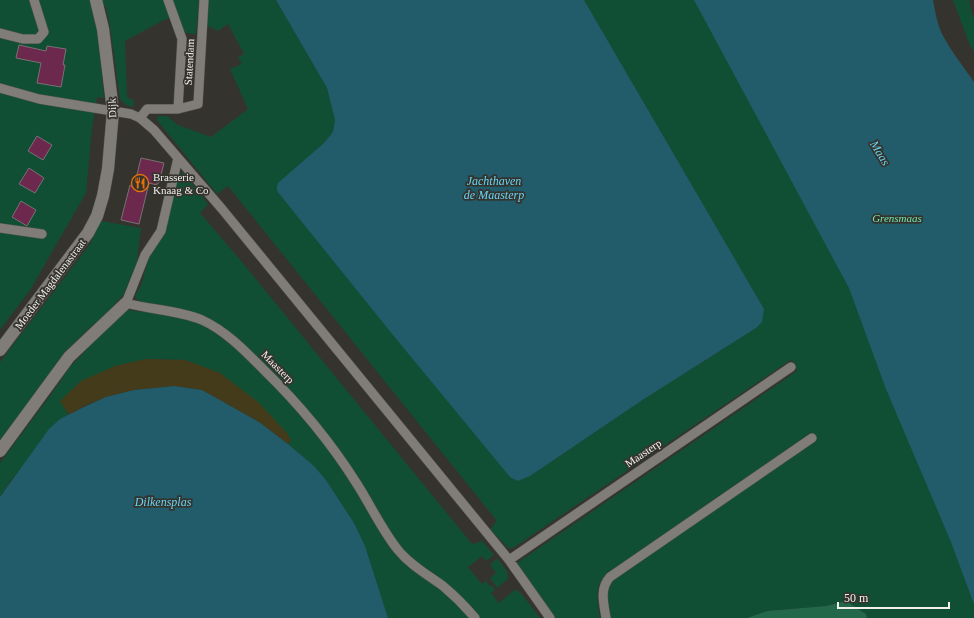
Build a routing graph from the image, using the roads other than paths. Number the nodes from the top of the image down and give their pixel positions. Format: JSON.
{"nodes":[{"id":1,"x":34,"y":0,"type":"edge"},
{"id":2,"x":96,"y":0,"type":"edge"},
{"id":3,"x":168,"y":0,"type":"edge"},
{"id":4,"x":204,"y":0,"type":"edge"},
{"id":5,"x":0,"y":33,"type":"edge"},
{"id":6,"x":0,"y":88,"type":"edge"},
{"id":7,"x":178,"y":109,"type":"junction"},
{"id":8,"x":113,"y":110,"type":"junction"},
{"id":9,"x":140,"y":118,"type":"junction"},
{"id":10,"x":178,"y":158,"type":"junction"},
{"id":11,"x":97,"y":216,"type":"joint"},
{"id":12,"x":0,"y":228,"type":"edge"},
{"id":13,"x":42,"y":234,"type":"dead end"},
{"id":14,"x":126,"y":304,"type":"junction"},
{"id":15,"x":0,"y":350,"type":"edge"},
{"id":16,"x":791,"y":367,"type":"dead end"},
{"id":17,"x":812,"y":438,"type":"dead end"},
{"id":18,"x":0,"y":451,"type":"edge"},
{"id":19,"x":509,"y":560,"type":"junction"},
{"id":20,"x":475,"y":618,"type":"edge"},
{"id":21,"x":550,"y":618,"type":"edge"},
{"id":22,"x":606,"y":618,"type":"edge"}],
"edges":[{"from":1,"to":5,"type":"lane"},
{"from":2,"to":8,"type":"street","name":"Dijk"},
{"from":3,"to":7,"type":"lane","name":"Statendam"},
{"from":4,"to":7,"type":"lane","name":"Statendam"},
{"from":6,"to":8,"type":"lane"},
{"from":7,"to":9,"type":"lane","name":"Statendam"},
{"from":8,"to":9,"type":"lane"},
{"from":8,"to":11,"type":"street","name":"Dijk"},
{"from":9,"to":10,"type":"lane"},
{"from":10,"to":14,"type":"lane"},
{"from":10,"to":19,"type":"lane"},
{"from":11,"to":15,"type":"street","name":"Moeder Magdalenastraat"},
{"from":12,"to":13,"type":"lane"},
{"from":14,"to":18,"type":"street"},
{"from":14,"to":20,"type":"lane","name":"Maasterp"},
{"from":16,"to":19,"type":"lane","name":"Maasterp"},
{"from":17,"to":22,"type":"lane"},
{"from":19,"to":21,"type":"lane"}]}
